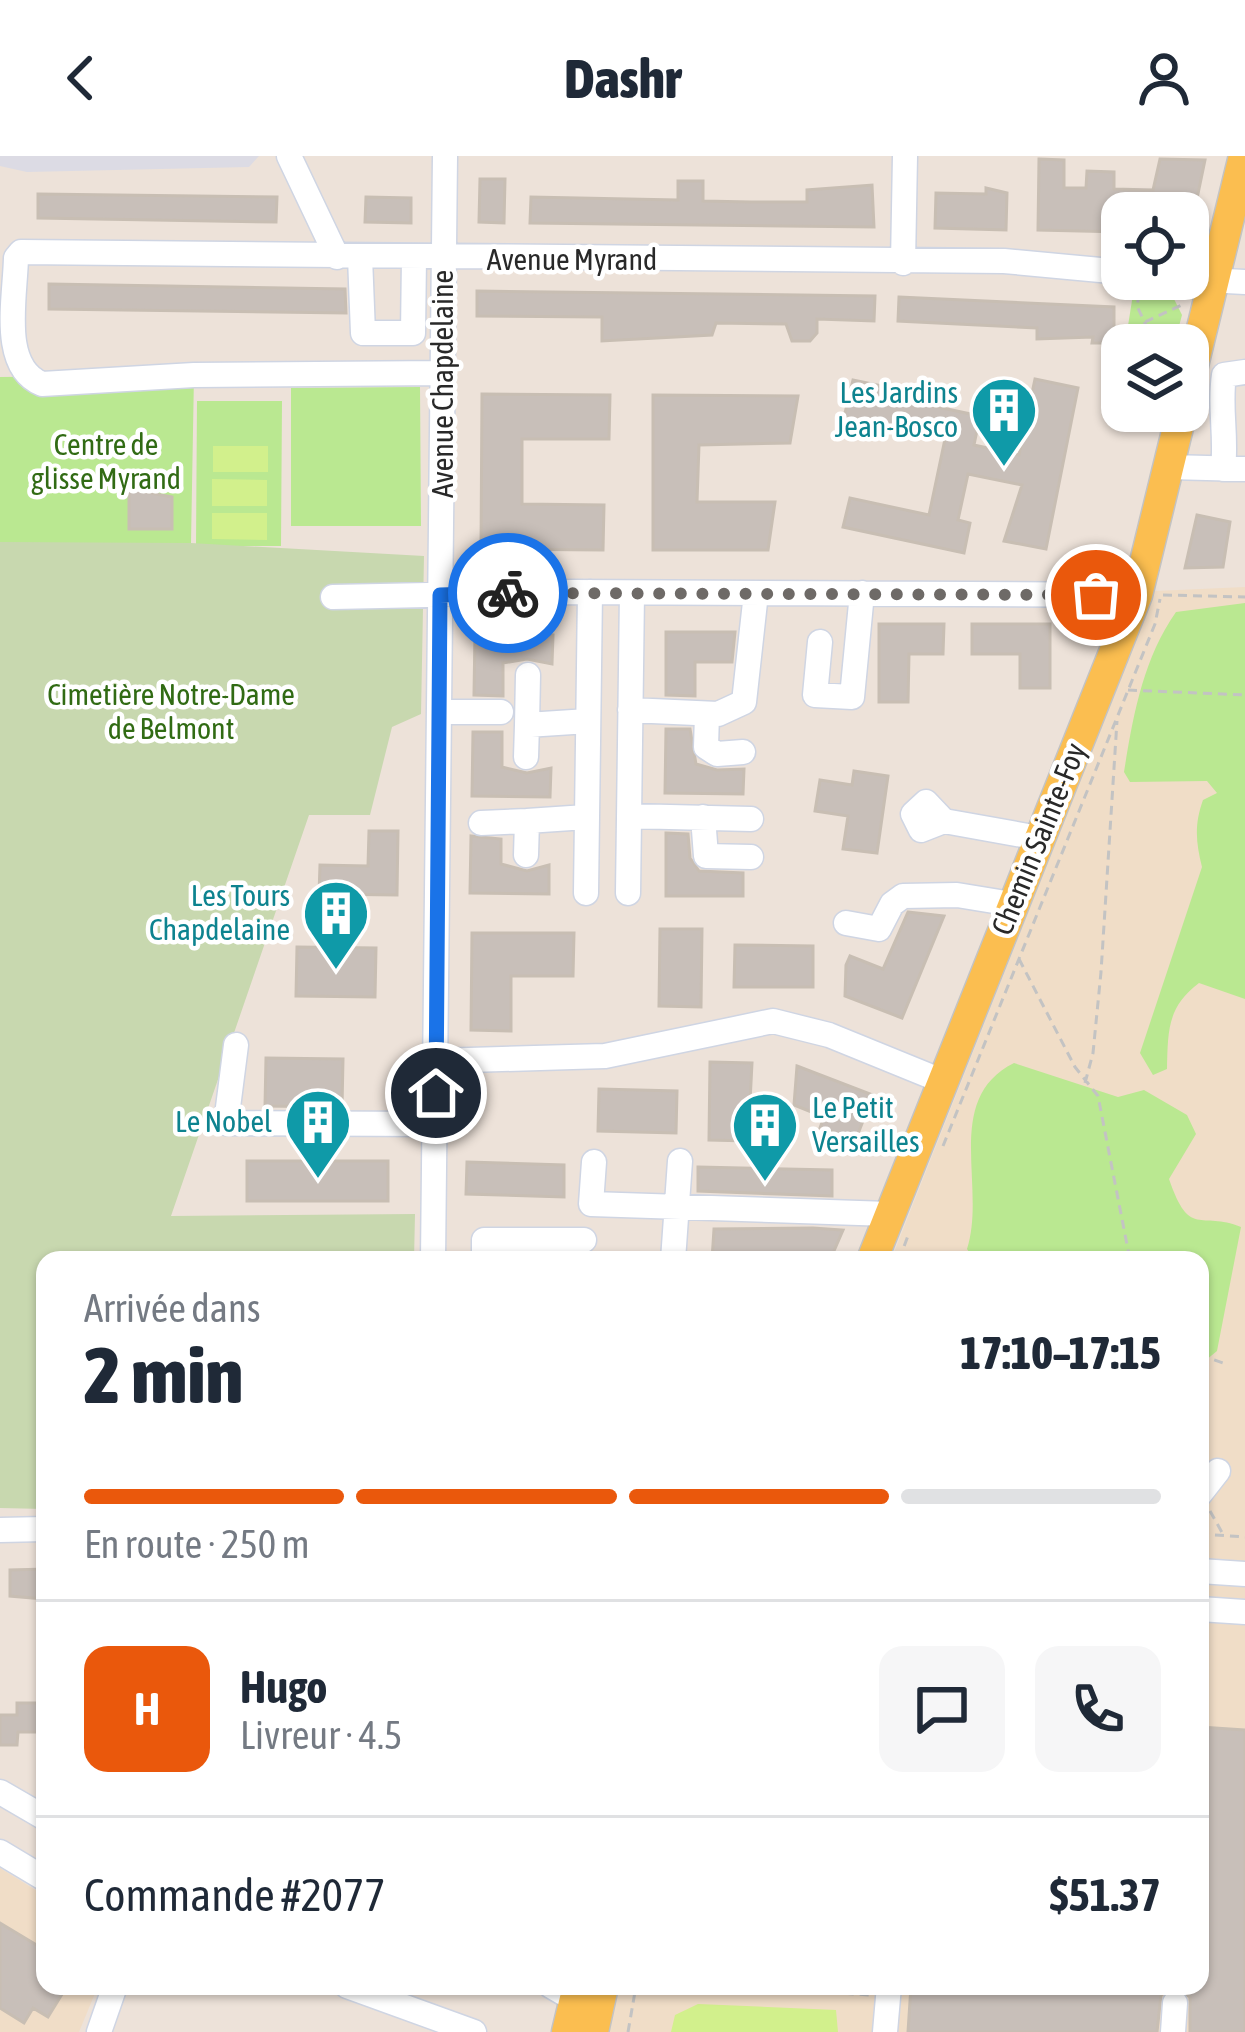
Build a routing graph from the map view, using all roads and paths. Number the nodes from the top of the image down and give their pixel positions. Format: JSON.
{"nodes":[{"id":1,"x":289,"y":156,"type":"edge"},
{"id":2,"x":445,"y":156,"type":"edge"},
{"id":3,"x":905,"y":156,"type":"edge"},
{"id":4,"x":1244,"y":156,"type":"edge"},
{"id":5,"x":348,"y":257,"type":"junction"},
{"id":6,"x":414,"y":258,"type":"junction"},
{"id":7,"x":443,"y":259,"type":"junction"},
{"id":8,"x":903,"y":263,"type":"junction"},
{"id":9,"x":1101,"y":270,"type":"edge"},
{"id":10,"x":1216,"y":281,"type":"edge"},
{"id":11,"x":1138,"y":300,"type":"edge"},
{"id":12,"x":1145,"y":322,"type":"joint"},
{"id":13,"x":1205,"y":324,"type":"edge"},
{"id":14,"x":1245,"y":372,"type":"edge"},
{"id":15,"x":443,"y":373,"type":"junction"},
{"id":16,"x":1231,"y":421,"type":"edge"},
{"id":17,"x":1177,"y":432,"type":"edge"},
{"id":18,"x":1169,"y":466,"type":"junction"},
{"id":19,"x":1234,"y":469,"type":"edge"},
{"id":20,"x":590,"y":592,"type":"junction"},
{"id":21,"x":632,"y":592,"type":"junction"},
{"id":22,"x":756,"y":593,"type":"junction"},
{"id":23,"x":862,"y":593,"type":"junction"},
{"id":24,"x":440,"y":595,"type":"junction"},
{"id":25,"x":1147,"y":595,"type":"junction"},
{"id":26,"x":1245,"y":597,"type":"edge"},
{"id":27,"x":333,"y":598,"type":"dead end"},
{"id":28,"x":820,"y":642,"type":"dead end"},
{"id":29,"x":528,"y":675,"type":"dead end"},
{"id":30,"x":1128,"y":690,"type":"junction"},
{"id":31,"x":1245,"y":695,"type":"edge"},
{"id":32,"x":630,"y":710,"type":"junction"},
{"id":33,"x":439,"y":712,"type":"junction"},
{"id":34,"x":501,"y":712,"type":"dead end"},
{"id":35,"x":707,"y":714,"type":"junction"},
{"id":36,"x":1117,"y":717,"type":"junction"},
{"id":37,"x":588,"y":721,"type":"junction"},
{"id":38,"x":527,"y":724,"type":"junction"},
{"id":39,"x":743,"y":752,"type":"dead end"},
{"id":40,"x":526,"y":757,"type":"dead end"},
{"id":41,"x":629,"y":816,"type":"junction"},
{"id":42,"x":586,"y":817,"type":"junction"},
{"id":43,"x":704,"y":817,"type":"junction"},
{"id":44,"x":752,"y":819,"type":"dead end"},
{"id":45,"x":527,"y":821,"type":"junction"},
{"id":46,"x":944,"y":821,"type":"dead end"},
{"id":47,"x":438,"y":822,"type":"junction"},
{"id":48,"x":1039,"y":838,"type":"junction"},
{"id":49,"x":526,"y":855,"type":"dead end"},
{"id":50,"x":751,"y":857,"type":"dead end"},
{"id":51,"x":586,"y":893,"type":"dead end"},
{"id":52,"x":628,"y":893,"type":"dead end"},
{"id":53,"x":1012,"y":904,"type":"junction"},
{"id":54,"x":846,"y":922,"type":"dead end"},
{"id":55,"x":1019,"y":959,"type":"junction"},
{"id":56,"x":236,"y":1045,"type":"dead end"},
{"id":57,"x":436,"y":1061,"type":"junction"},
{"id":58,"x":942,"y":1081,"type":"junction"},
{"id":59,"x":1085,"y":1083,"type":"junction"},
{"id":60,"x":435,"y":1124,"type":"junction"},
{"id":61,"x":939,"y":1156,"type":"dead end"},
{"id":62,"x":680,"y":1161,"type":"dead end"},
{"id":63,"x":594,"y":1162,"type":"dead end"},
{"id":64,"x":676,"y":1208,"type":"junction"},
{"id":65,"x":900,"y":1221,"type":"junction"},
{"id":66,"x":584,"y":1240,"type":"dead end"},
{"id":67,"x":433,"y":1251,"type":"edge"},
{"id":68,"x":484,"y":1251,"type":"edge"},
{"id":69,"x":674,"y":1251,"type":"edge"},
{"id":70,"x":878,"y":1251,"type":"edge"},
{"id":71,"x":899,"y":1251,"type":"edge"},
{"id":72,"x":1129,"y":1251,"type":"edge"},
{"id":73,"x":1209,"y":1358,"type":"edge"},
{"id":74,"x":1223,"y":1363,"type":"dead end"},
{"id":75,"x":1218,"y":1471,"type":"dead end"},
{"id":76,"x":1209,"y":1490,"type":"edge"},
{"id":77,"x":1209,"y":1509,"type":"edge"},
{"id":78,"x":36,"y":1529,"type":"edge"},
{"id":79,"x":0,"y":1530,"type":"edge"},
{"id":80,"x":1209,"y":1535,"type":"edge"},
{"id":81,"x":1225,"y":1536,"type":"junction"},
{"id":82,"x":1245,"y":1537,"type":"edge"},
{"id":83,"x":1209,"y":1572,"type":"edge"},
{"id":84,"x":1245,"y":1574,"type":"edge"},
{"id":85,"x":1209,"y":1610,"type":"edge"},
{"id":86,"x":1245,"y":1612,"type":"edge"},
{"id":87,"x":0,"y":1792,"type":"edge"},
{"id":88,"x":36,"y":1813,"type":"edge"},
{"id":89,"x":0,"y":1852,"type":"edge"},
{"id":90,"x":36,"y":1874,"type":"edge"},
{"id":91,"x":112,"y":1995,"type":"edge"},
{"id":92,"x":576,"y":1995,"type":"edge"},
{"id":93,"x":579,"y":1995,"type":"edge"},
{"id":94,"x":634,"y":1995,"type":"edge"},
{"id":95,"x":888,"y":1995,"type":"edge"},
{"id":96,"x":404,"y":1996,"type":"edge"},
{"id":97,"x":1175,"y":2003,"type":"dead end"},
{"id":98,"x":99,"y":2032,"type":"edge"},
{"id":99,"x":475,"y":2032,"type":"edge"},
{"id":100,"x":567,"y":2032,"type":"edge"},
{"id":101,"x":593,"y":2032,"type":"edge"},
{"id":102,"x":628,"y":2032,"type":"edge"},
{"id":103,"x":885,"y":2032,"type":"edge"},
{"id":104,"x":1174,"y":2032,"type":"edge"}],
"edges":[{"from":1,"to":5,"type":"street"},
{"from":2,"to":7,"type":"street","name":"Avenue Chapdelaine"},
{"from":3,"to":8,"type":"street"},
{"from":4,"to":10,"type":"main road"},
{"from":5,"to":6,"type":"street","name":"Avenue Myrand"},
{"from":5,"to":6,"type":"street"},
{"from":5,"to":15,"type":"street","name":"Avenue Myrand"},
{"from":6,"to":7,"type":"street","name":"Avenue Myrand"},
{"from":7,"to":8,"type":"street","name":"Avenue Myrand"},
{"from":7,"to":15,"type":"street","name":"Avenue Chapdelaine"},
{"from":8,"to":9,"type":"street","name":"Avenue Myrand"},
{"from":10,"to":12,"type":"path"},
{"from":10,"to":13,"type":"main road"},
{"from":11,"to":12,"type":"path"},
{"from":14,"to":16,"type":"street"},
{"from":15,"to":24,"type":"street","name":"Avenue Chapdelaine"},
{"from":16,"to":19,"type":"street"},
{"from":17,"to":18,"type":"main road","name":"Chemin Sainte-Foy"},
{"from":18,"to":19,"type":"street"},
{"from":18,"to":25,"type":"main road","name":"Chemin Sainte-Foy"},
{"from":20,"to":21,"type":"street"},
{"from":20,"to":24,"type":"street"},
{"from":20,"to":37,"type":"street"},
{"from":21,"to":22,"type":"street"},
{"from":21,"to":32,"type":"street"},
{"from":22,"to":23,"type":"street"},
{"from":22,"to":35,"type":"street"},
{"from":23,"to":25,"type":"street"},
{"from":23,"to":28,"type":"street"},
{"from":24,"to":27,"type":"street"},
{"from":24,"to":33,"type":"street","name":"Avenue Chapdelaine"},
{"from":25,"to":26,"type":"path"},
{"from":25,"to":30,"type":"path"},
{"from":25,"to":48,"type":"main road","name":"Chemin Sainte-Foy"},
{"from":29,"to":38,"type":"street"},
{"from":30,"to":31,"type":"path"},
{"from":30,"to":36,"type":"path"},
{"from":32,"to":35,"type":"street"},
{"from":32,"to":41,"type":"street"},
{"from":33,"to":34,"type":"street"},
{"from":33,"to":47,"type":"street","name":"Avenue Chapdelaine"},
{"from":35,"to":39,"type":"street"},
{"from":36,"to":55,"type":"path"},
{"from":36,"to":59,"type":"path"},
{"from":37,"to":38,"type":"street"},
{"from":37,"to":42,"type":"street"},
{"from":38,"to":40,"type":"street"},
{"from":41,"to":43,"type":"street"},
{"from":41,"to":52,"type":"street"},
{"from":42,"to":45,"type":"street"},
{"from":42,"to":51,"type":"street"},
{"from":43,"to":44,"type":"street"},
{"from":43,"to":50,"type":"street"},
{"from":45,"to":47,"type":"street"},
{"from":45,"to":49,"type":"street"},
{"from":46,"to":48,"type":"street"},
{"from":47,"to":57,"type":"street","name":"Avenue Chapdelaine"},
{"from":48,"to":53,"type":"main road","name":"Chemin Sainte-Foy"},
{"from":53,"to":54,"type":"street"},
{"from":53,"to":58,"type":"main road","name":"Chemin Sainte-Foy"},
{"from":55,"to":59,"type":"path"},
{"from":55,"to":61,"type":"path"},
{"from":56,"to":60,"type":"street"},
{"from":57,"to":58,"type":"street"},
{"from":57,"to":60,"type":"street","name":"Avenue Chapdelaine"},
{"from":58,"to":65,"type":"main road","name":"Chemin Sainte-Foy"},
{"from":59,"to":72,"type":"path"},
{"from":60,"to":67,"type":"street","name":"Avenue Chapdelaine"},
{"from":62,"to":64,"type":"street"},
{"from":63,"to":64,"type":"street"},
{"from":64,"to":65,"type":"street"},
{"from":64,"to":69,"type":"street"},
{"from":65,"to":70,"type":"main road","name":"Chemin Sainte-Foy"},
{"from":65,"to":71,"type":"path"},
{"from":66,"to":68,"type":"street"},
{"from":73,"to":74,"type":"path"},
{"from":75,"to":76,"type":"street"},
{"from":77,"to":81,"type":"path"},
{"from":78,"to":79,"type":"street"},
{"from":80,"to":81,"type":"path"},
{"from":81,"to":82,"type":"path"},
{"from":83,"to":84,"type":"street"},
{"from":85,"to":86,"type":"street"},
{"from":87,"to":88,"type":"street"},
{"from":89,"to":90,"type":"street"},
{"from":91,"to":98,"type":"street"},
{"from":92,"to":100,"type":"main road"},
{"from":93,"to":101,"type":"main road"},
{"from":94,"to":102,"type":"path"},
{"from":95,"to":103,"type":"street"},
{"from":96,"to":99,"type":"street"},
{"from":97,"to":104,"type":"street"}]}
